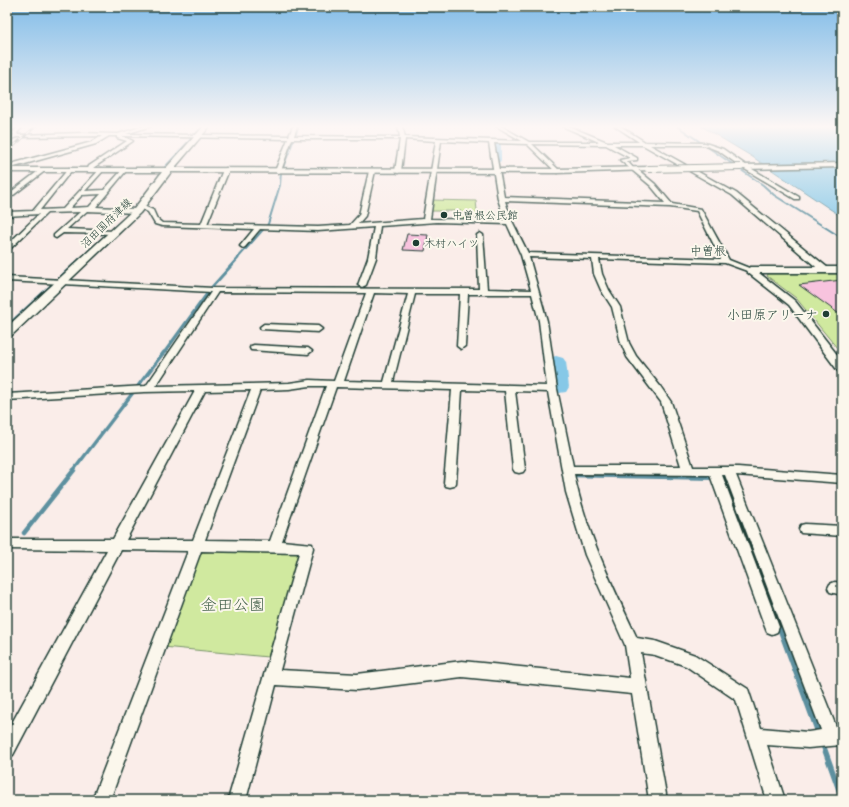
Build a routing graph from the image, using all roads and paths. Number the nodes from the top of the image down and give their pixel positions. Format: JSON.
{"nodes":[{"id":1,"x":22,"y":164,"type":"edge"},
{"id":2,"x":96,"y":164,"type":"edge"},
{"id":3,"x":173,"y":164,"type":"edge"},
{"id":4,"x":284,"y":164,"type":"edge"},
{"id":5,"x":399,"y":164,"type":"edge"},
{"id":6,"x":435,"y":164,"type":"edge"},
{"id":7,"x":495,"y":164,"type":"edge"},
{"id":8,"x":549,"y":164,"type":"edge"},
{"id":9,"x":627,"y":164,"type":"edge"},
{"id":10,"x":680,"y":164,"type":"edge"},
{"id":11,"x":739,"y":164,"type":"edge"},
{"id":12,"x":842,"y":165,"type":"edge"},
{"id":13,"x":684,"y":166,"type":"junction"},
{"id":14,"x":743,"y":167,"type":"junction"},
{"id":15,"x":7,"y":168,"type":"edge"},
{"id":16,"x":634,"y":169,"type":"junction"},
{"id":17,"x":42,"y":170,"type":"junction"},
{"id":18,"x":69,"y":170,"type":"junction"},
{"id":19,"x":89,"y":170,"type":"junction"},
{"id":20,"x":101,"y":170,"type":"junction"},
{"id":21,"x":124,"y":170,"type":"junction"},
{"id":22,"x":168,"y":170,"type":"junction"},
{"id":23,"x":226,"y":170,"type":"junction"},
{"id":24,"x":282,"y":171,"type":"junction"},
{"id":25,"x":372,"y":171,"type":"junction"},
{"id":26,"x":398,"y":171,"type":"junction"},
{"id":27,"x":434,"y":171,"type":"junction"},
{"id":28,"x":496,"y":171,"type":"junction"},
{"id":29,"x":557,"y":171,"type":"junction"},
{"id":30,"x":105,"y":192,"type":"junction"},
{"id":31,"x":80,"y":193,"type":"junction"},
{"id":32,"x":7,"y":198,"type":"edge"},
{"id":33,"x":797,"y":198,"type":"dead end"},
{"id":34,"x":501,"y":199,"type":"junction"},
{"id":35,"x":670,"y":205,"type":"junction"},
{"id":36,"x":88,"y":209,"type":"junction"},
{"id":37,"x":139,"y":209,"type":"junction"},
{"id":38,"x":65,"y":210,"type":"junction"},
{"id":39,"x":35,"y":212,"type":"junction"},
{"id":40,"x":44,"y":212,"type":"junction"},
{"id":41,"x":7,"y":214,"type":"edge"},
{"id":42,"x":426,"y":221,"type":"junction"},
{"id":43,"x":509,"y":222,"type":"junction"},
{"id":44,"x":377,"y":225,"type":"junction"},
{"id":45,"x":202,"y":226,"type":"junction"},
{"id":46,"x":263,"y":227,"type":"junction"},
{"id":47,"x":351,"y":227,"type":"junction"},
{"id":48,"x":61,"y":231,"type":"junction"},
{"id":49,"x":114,"y":233,"type":"junction"},
{"id":50,"x":480,"y":235,"type":"dead end"},
{"id":51,"x":56,"y":236,"type":"dead end"},
{"id":52,"x":242,"y":246,"type":"dead end"},
{"id":53,"x":7,"y":249,"type":"edge"},
{"id":54,"x":525,"y":255,"type":"junction"},
{"id":55,"x":595,"y":257,"type":"junction"},
{"id":56,"x":726,"y":261,"type":"junction"},
{"id":57,"x":750,"y":270,"type":"junction"},
{"id":58,"x":825,"y":270,"type":"junction"},
{"id":59,"x":842,"y":270,"type":"edge"},
{"id":60,"x":7,"y":279,"type":"edge"},
{"id":61,"x":61,"y":282,"type":"junction"},
{"id":62,"x":362,"y":285,"type":"dead end"},
{"id":63,"x":212,"y":290,"type":"junction"},
{"id":64,"x":371,"y":291,"type":"junction"},
{"id":65,"x":412,"y":292,"type":"junction"},
{"id":66,"x":464,"y":292,"type":"junction"},
{"id":67,"x":483,"y":292,"type":"junction"},
{"id":68,"x":535,"y":292,"type":"junction"},
{"id":69,"x":264,"y":327,"type":"dead end"},
{"id":70,"x":318,"y":329,"type":"dead end"},
{"id":71,"x":7,"y":333,"type":"edge"},
{"id":72,"x":461,"y":346,"type":"dead end"},
{"id":73,"x":254,"y":348,"type":"dead end"},
{"id":74,"x":308,"y":351,"type":"dead end"},
{"id":75,"x":842,"y":370,"type":"edge"},
{"id":76,"x":335,"y":383,"type":"junction"},
{"id":77,"x":388,"y":384,"type":"junction"},
{"id":78,"x":258,"y":386,"type":"junction"},
{"id":79,"x":202,"y":387,"type":"junction"},
{"id":80,"x":457,"y":387,"type":"junction"},
{"id":81,"x":510,"y":388,"type":"junction"},
{"id":82,"x":146,"y":389,"type":"junction"},
{"id":83,"x":552,"y":389,"type":"junction"},
{"id":84,"x":7,"y":397,"type":"edge"},
{"id":85,"x":519,"y":469,"type":"dead end"},
{"id":86,"x":568,"y":470,"type":"junction"},
{"id":87,"x":688,"y":470,"type":"junction"},
{"id":88,"x":721,"y":475,"type":"junction"},
{"id":89,"x":842,"y":479,"type":"edge"},
{"id":90,"x":450,"y":483,"type":"dead end"},
{"id":91,"x":805,"y":529,"type":"dead end"},
{"id":92,"x":842,"y":531,"type":"edge"},
{"id":93,"x":7,"y":544,"type":"edge"},
{"id":94,"x":117,"y":545,"type":"junction"},
{"id":95,"x":196,"y":546,"type":"junction"},
{"id":96,"x":274,"y":546,"type":"junction"},
{"id":97,"x":772,"y":627,"type":"dead end"},
{"id":98,"x":632,"y":645,"type":"junction"},
{"id":99,"x":270,"y":676,"type":"junction"},
{"id":100,"x":638,"y":687,"type":"junction"},
{"id":101,"x":755,"y":736,"type":"junction"},
{"id":102,"x":837,"y":737,"type":"edge"},
{"id":103,"x":7,"y":749,"type":"edge"},
{"id":104,"x":101,"y":800,"type":"edge"},
{"id":105,"x":237,"y":800,"type":"edge"},
{"id":106,"x":658,"y":800,"type":"edge"},
{"id":107,"x":776,"y":800,"type":"edge"}],
"edges":[{"from":1,"to":15,"type":"street"},
{"from":2,"to":19,"type":"street"},
{"from":3,"to":22,"type":"main road","name":"沼田国府津線"},
{"from":4,"to":24,"type":"street"},
{"from":5,"to":26,"type":"street"},
{"from":6,"to":27,"type":"street"},
{"from":7,"to":28,"type":"street"},
{"from":8,"to":29,"type":"street"},
{"from":9,"to":16,"type":"street"},
{"from":10,"to":13,"type":"street"},
{"from":11,"to":14,"type":"street"},
{"from":12,"to":14,"type":"street"},
{"from":13,"to":16,"type":"street"},
{"from":13,"to":58,"type":"street"},
{"from":14,"to":16,"type":"street","bridge":true},
{"from":14,"to":33,"type":"street"},
{"from":15,"to":17,"type":"main road"},
{"from":16,"to":29,"type":"street"},
{"from":16,"to":35,"type":"street"},
{"from":17,"to":18,"type":"main road"},
{"from":17,"to":32,"type":"street"},
{"from":18,"to":19,"type":"main road"},
{"from":18,"to":39,"type":"street"},
{"from":19,"to":20,"type":"main road"},
{"from":20,"to":21,"type":"main road"},
{"from":20,"to":31,"type":"street"},
{"from":21,"to":22,"type":"main road"},
{"from":21,"to":30,"type":"street"},
{"from":22,"to":23,"type":"street"},
{"from":22,"to":37,"type":"main road","name":"沼田国府津線"},
{"from":23,"to":24,"type":"street"},
{"from":23,"to":45,"type":"street"},
{"from":24,"to":25,"type":"street"},
{"from":25,"to":26,"type":"street"},
{"from":25,"to":47,"type":"street"},
{"from":26,"to":27,"type":"street"},
{"from":27,"to":28,"type":"street"},
{"from":27,"to":42,"type":"street"},
{"from":28,"to":29,"type":"street"},
{"from":28,"to":34,"type":"street"},
{"from":30,"to":31,"type":"street"},
{"from":30,"to":36,"type":"street"},
{"from":31,"to":38,"type":"street"},
{"from":34,"to":35,"type":"street"},
{"from":34,"to":43,"type":"street"},
{"from":35,"to":56,"type":"street"},
{"from":36,"to":37,"type":"street"},
{"from":36,"to":38,"type":"street"},
{"from":36,"to":48,"type":"street"},
{"from":37,"to":45,"type":"street"},
{"from":37,"to":49,"type":"main road","name":"沼田国府津線"},
{"from":38,"to":40,"type":"street"},
{"from":39,"to":40,"type":"street"},
{"from":39,"to":41,"type":"street"},
{"from":40,"to":53,"type":"street"},
{"from":42,"to":43,"type":"street"},
{"from":42,"to":44,"type":"street"},
{"from":43,"to":54,"type":"street"},
{"from":44,"to":47,"type":"street"},
{"from":44,"to":62,"type":"street"},
{"from":45,"to":46,"type":"street"},
{"from":46,"to":47,"type":"street"},
{"from":46,"to":52,"type":"street"},
{"from":48,"to":49,"type":"street"},
{"from":48,"to":51,"type":"street"},
{"from":49,"to":61,"type":"main road","name":"沼田国府津線"},
{"from":50,"to":67,"type":"street"},
{"from":54,"to":55,"type":"street"},
{"from":54,"to":68,"type":"street"},
{"from":55,"to":56,"type":"street"},
{"from":55,"to":87,"type":"street"},
{"from":56,"to":57,"type":"street"},
{"from":57,"to":58,"type":"street"},
{"from":57,"to":75,"type":"street"},
{"from":58,"to":59,"type":"street"},
{"from":60,"to":61,"type":"street"},
{"from":61,"to":63,"type":"street"},
{"from":61,"to":71,"type":"main road","name":"沼田国府津線"},
{"from":63,"to":64,"type":"street"},
{"from":63,"to":82,"type":"street"},
{"from":64,"to":65,"type":"street"},
{"from":64,"to":76,"type":"street"},
{"from":65,"to":66,"type":"street"},
{"from":65,"to":77,"type":"street"},
{"from":66,"to":67,"type":"street"},
{"from":66,"to":72,"type":"street"},
{"from":67,"to":68,"type":"street"},
{"from":68,"to":83,"type":"street"},
{"from":69,"to":70,"type":"street"},
{"from":73,"to":74,"type":"street"},
{"from":76,"to":77,"type":"street"},
{"from":76,"to":78,"type":"street"},
{"from":76,"to":96,"type":"street"},
{"from":77,"to":80,"type":"street"},
{"from":78,"to":79,"type":"street"},
{"from":78,"to":95,"type":"street"},
{"from":79,"to":82,"type":"street"},
{"from":79,"to":94,"type":"street"},
{"from":80,"to":81,"type":"street"},
{"from":80,"to":90,"type":"street"},
{"from":81,"to":83,"type":"street"},
{"from":81,"to":85,"type":"street"},
{"from":82,"to":84,"type":"street"},
{"from":83,"to":86,"type":"street"},
{"from":86,"to":87,"type":"street"},
{"from":86,"to":98,"type":"street"},
{"from":87,"to":88,"type":"street"},
{"from":88,"to":89,"type":"street"},
{"from":88,"to":97,"type":"street"},
{"from":88,"to":102,"type":"street"},
{"from":91,"to":92,"type":"street"},
{"from":93,"to":94,"type":"street"},
{"from":94,"to":95,"type":"street"},
{"from":94,"to":103,"type":"street"},
{"from":95,"to":96,"type":"street"},
{"from":95,"to":104,"type":"street"},
{"from":96,"to":99,"type":"street"},
{"from":98,"to":100,"type":"street"},
{"from":98,"to":101,"type":"street"},
{"from":99,"to":100,"type":"street"},
{"from":99,"to":105,"type":"street"},
{"from":100,"to":106,"type":"street"},
{"from":101,"to":102,"type":"street"},
{"from":101,"to":107,"type":"street"}]}
